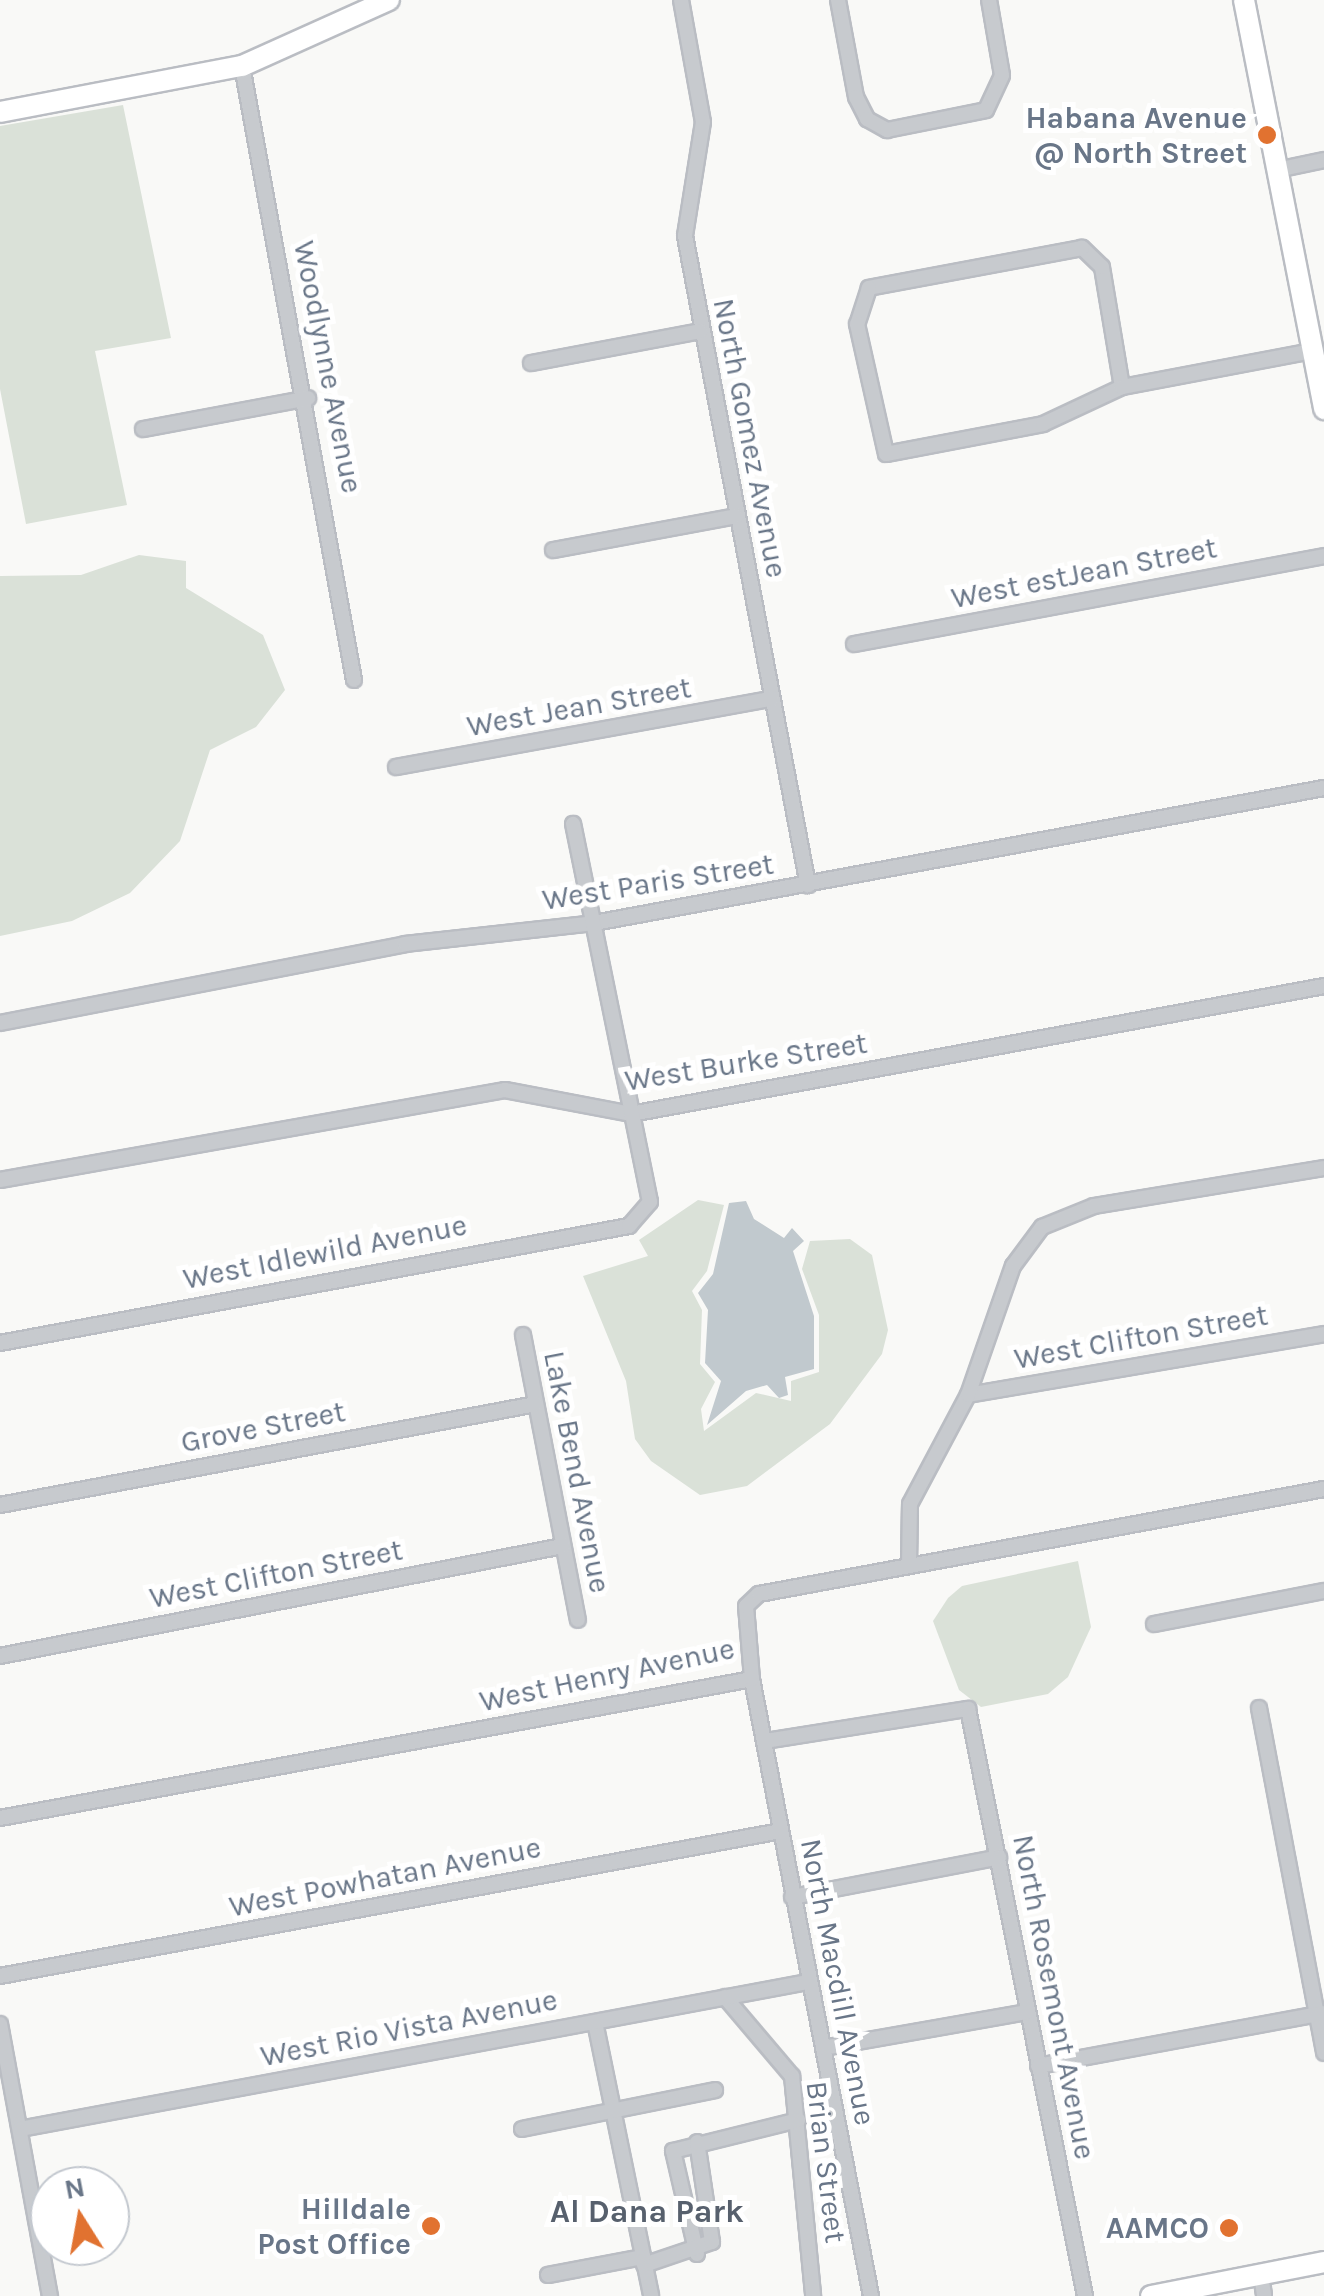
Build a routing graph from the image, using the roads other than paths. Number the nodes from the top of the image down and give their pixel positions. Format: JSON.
{"nodes":[{"id":1,"x":681,"y":0,"type":"edge"},
{"id":2,"x":838,"y":0,"type":"edge"},
{"id":3,"x":989,"y":0,"type":"edge"},
{"id":4,"x":1244,"y":0,"type":"edge"},
{"id":5,"x":378,"y":2,"type":"edge"},
{"id":6,"x":242,"y":66,"type":"junction"},
{"id":7,"x":0,"y":112,"type":"edge"},
{"id":8,"x":1324,"y":160,"type":"edge"},
{"id":9,"x":1276,"y":170,"type":"junction"},
{"id":10,"x":700,"y":331,"type":"junction"},
{"id":11,"x":1312,"y":351,"type":"junction"},
{"id":12,"x":531,"y":363,"type":"dead end"},
{"id":13,"x":1122,"y":386,"type":"junction"},
{"id":14,"x":308,"y":398,"type":"junction"},
{"id":15,"x":1324,"y":409,"type":"edge"},
{"id":16,"x":143,"y":429,"type":"dead end"},
{"id":17,"x":736,"y":516,"type":"junction"},
{"id":18,"x":552,"y":550,"type":"dead end"},
{"id":19,"x":1324,"y":556,"type":"edge"},
{"id":20,"x":854,"y":644,"type":"dead end"},
{"id":21,"x":354,"y":680,"type":"dead end"},
{"id":22,"x":772,"y":699,"type":"junction"},
{"id":23,"x":396,"y":767,"type":"dead end"},
{"id":24,"x":1324,"y":788,"type":"edge"},
{"id":25,"x":573,"y":824,"type":"dead end"},
{"id":26,"x":808,"y":885,"type":"junction"},
{"id":27,"x":594,"y":924,"type":"junction"},
{"id":28,"x":1324,"y":986,"type":"edge"},
{"id":29,"x":0,"y":1023,"type":"edge"},
{"id":30,"x":631,"y":1114,"type":"junction"},
{"id":31,"x":1324,"y":1168,"type":"edge"},
{"id":32,"x":0,"y":1180,"type":"edge"},
{"id":33,"x":1324,"y":1334,"type":"edge"},
{"id":34,"x":522,"y":1336,"type":"dead end"},
{"id":35,"x":0,"y":1342,"type":"edge"},
{"id":36,"x":968,"y":1395,"type":"junction"},
{"id":37,"x":536,"y":1404,"type":"junction"},
{"id":38,"x":1324,"y":1489,"type":"edge"},
{"id":39,"x":0,"y":1505,"type":"edge"},
{"id":40,"x":563,"y":1546,"type":"junction"},
{"id":41,"x":909,"y":1566,"type":"junction"},
{"id":42,"x":1324,"y":1591,"type":"edge"},
{"id":43,"x":578,"y":1620,"type":"dead end"},
{"id":44,"x":1154,"y":1624,"type":"dead end"},
{"id":45,"x":0,"y":1656,"type":"edge"},
{"id":46,"x":752,"y":1679,"type":"junction"},
{"id":47,"x":1260,"y":1708,"type":"dead end"},
{"id":48,"x":764,"y":1742,"type":"junction"},
{"id":49,"x":0,"y":1818,"type":"edge"},
{"id":50,"x":781,"y":1832,"type":"junction"},
{"id":51,"x":998,"y":1857,"type":"junction"},
{"id":52,"x":792,"y":1896,"type":"junction"},
{"id":53,"x":0,"y":1976,"type":"edge"},
{"id":54,"x":808,"y":1982,"type":"junction"},
{"id":55,"x":725,"y":1996,"type":"junction"},
{"id":56,"x":1028,"y":2012,"type":"junction"},
{"id":57,"x":1320,"y":2014,"type":"edge"},
{"id":58,"x":595,"y":2022,"type":"junction"},
{"id":59,"x":0,"y":2024,"type":"edge"},
{"id":60,"x":822,"y":2048,"type":"junction"},
{"id":61,"x":1324,"y":2053,"type":"edge"},
{"id":62,"x":1038,"y":2066,"type":"junction"},
{"id":63,"x":715,"y":2090,"type":"dead end"},
{"id":64,"x":613,"y":2110,"type":"junction"},
{"id":65,"x":798,"y":2120,"type":"junction"},
{"id":66,"x":20,"y":2129,"type":"junction"},
{"id":67,"x":522,"y":2129,"type":"dead end"},
{"id":68,"x":697,"y":2142,"type":"junction"},
{"id":69,"x":697,"y":2254,"type":"junction"},
{"id":70,"x":644,"y":2261,"type":"junction"},
{"id":71,"x":1324,"y":2262,"type":"edge"},
{"id":72,"x":1261,"y":2274,"type":"junction"},
{"id":73,"x":548,"y":2275,"type":"dead end"},
{"id":74,"x":50,"y":2296,"type":"edge"},
{"id":75,"x":650,"y":2296,"type":"edge"},
{"id":76,"x":813,"y":2296,"type":"edge"},
{"id":77,"x":870,"y":2296,"type":"edge"},
{"id":78,"x":1085,"y":2296,"type":"edge"},
{"id":79,"x":1150,"y":2296,"type":"edge"},
{"id":80,"x":1264,"y":2296,"type":"edge"}],
"edges":[{"from":1,"to":10,"type":"street","name":"North Gomez Avenue"},
{"from":2,"to":3,"type":"street"},
{"from":4,"to":9,"type":"main road"},
{"from":5,"to":6,"type":"main road"},
{"from":6,"to":7,"type":"main road"},
{"from":6,"to":14,"type":"street","name":"Woodlynne Avenue"},
{"from":8,"to":9,"type":"street"},
{"from":9,"to":11,"type":"main road"},
{"from":10,"to":12,"type":"street"},
{"from":10,"to":17,"type":"street","name":"North Gomez Avenue"},
{"from":11,"to":13,"type":"street"},
{"from":11,"to":15,"type":"main road"},
{"from":13,"to":13,"type":"street"},
{"from":14,"to":16,"type":"street"},
{"from":14,"to":21,"type":"street","name":"Woodlynne Avenue"},
{"from":17,"to":18,"type":"street"},
{"from":17,"to":22,"type":"street","name":"North Gomez Avenue"},
{"from":19,"to":20,"type":"street","name":"West estJean Street"},
{"from":22,"to":23,"type":"street","name":"West Jean Street"},
{"from":22,"to":26,"type":"street","name":"North Gomez Avenue"},
{"from":24,"to":26,"type":"street","name":"West Paris Street"},
{"from":25,"to":27,"type":"street"},
{"from":26,"to":27,"type":"street","name":"West Paris Street"},
{"from":27,"to":29,"type":"street","name":"West Paris Street"},
{"from":27,"to":30,"type":"street"},
{"from":28,"to":30,"type":"street","name":"West Burke Street"},
{"from":30,"to":32,"type":"street","name":"West Burke Street"},
{"from":30,"to":35,"type":"street","name":"West Idlewild Avenue"},
{"from":31,"to":36,"type":"street"},
{"from":33,"to":36,"type":"street","name":"West Clifton Street"},
{"from":34,"to":37,"type":"street","name":"Lake Bend Avenue"},
{"from":36,"to":41,"type":"street"},
{"from":37,"to":39,"type":"street","name":"Grove Street"},
{"from":37,"to":40,"type":"street","name":"Lake Bend Avenue"},
{"from":38,"to":41,"type":"street","name":"West Henry Avenue"},
{"from":40,"to":43,"type":"street","name":"Lake Bend Avenue"},
{"from":40,"to":45,"type":"street","name":"West Clifton Street"},
{"from":41,"to":46,"type":"street","name":"West Henry Avenue"},
{"from":42,"to":44,"type":"street"},
{"from":46,"to":48,"type":"street","name":"North Macdill Avenue"},
{"from":46,"to":49,"type":"street","name":"West Henry Avenue"},
{"from":47,"to":57,"type":"street"},
{"from":48,"to":50,"type":"street","name":"North Macdill Avenue"},
{"from":48,"to":51,"type":"street","name":"North Rosemont Avenue"},
{"from":50,"to":52,"type":"street","name":"North Macdill Avenue"},
{"from":50,"to":53,"type":"street","name":"West Powhatan Avenue"},
{"from":51,"to":52,"type":"street"},
{"from":51,"to":56,"type":"street","name":"North Rosemont Avenue"},
{"from":52,"to":54,"type":"street","name":"North Macdill Avenue"},
{"from":54,"to":55,"type":"street","name":"West Rio Vista Avenue"},
{"from":54,"to":60,"type":"street","name":"North Macdill Avenue"},
{"from":55,"to":58,"type":"street","name":"West Rio Vista Avenue"},
{"from":55,"to":65,"type":"street","name":"Brian Street"},
{"from":56,"to":60,"type":"street"},
{"from":56,"to":62,"type":"street","name":"North Rosemont Avenue"},
{"from":57,"to":61,"type":"street"},
{"from":57,"to":62,"type":"street"},
{"from":58,"to":64,"type":"street"},
{"from":58,"to":66,"type":"street","name":"West Rio Vista Avenue"},
{"from":59,"to":66,"type":"street"},
{"from":60,"to":77,"type":"street","name":"North Macdill Avenue"},
{"from":62,"to":78,"type":"street","name":"North Rosemont Avenue"},
{"from":63,"to":64,"type":"street"},
{"from":64,"to":67,"type":"street"},
{"from":64,"to":70,"type":"street"},
{"from":65,"to":68,"type":"street"},
{"from":65,"to":76,"type":"street","name":"Brian Street"},
{"from":66,"to":74,"type":"street"},
{"from":68,"to":69,"type":"street"},
{"from":68,"to":69,"type":"street"},
{"from":69,"to":70,"type":"street"},
{"from":70,"to":73,"type":"street"},
{"from":70,"to":75,"type":"street"},
{"from":71,"to":72,"type":"main road"},
{"from":72,"to":79,"type":"main road"},
{"from":72,"to":80,"type":"street"}]}
